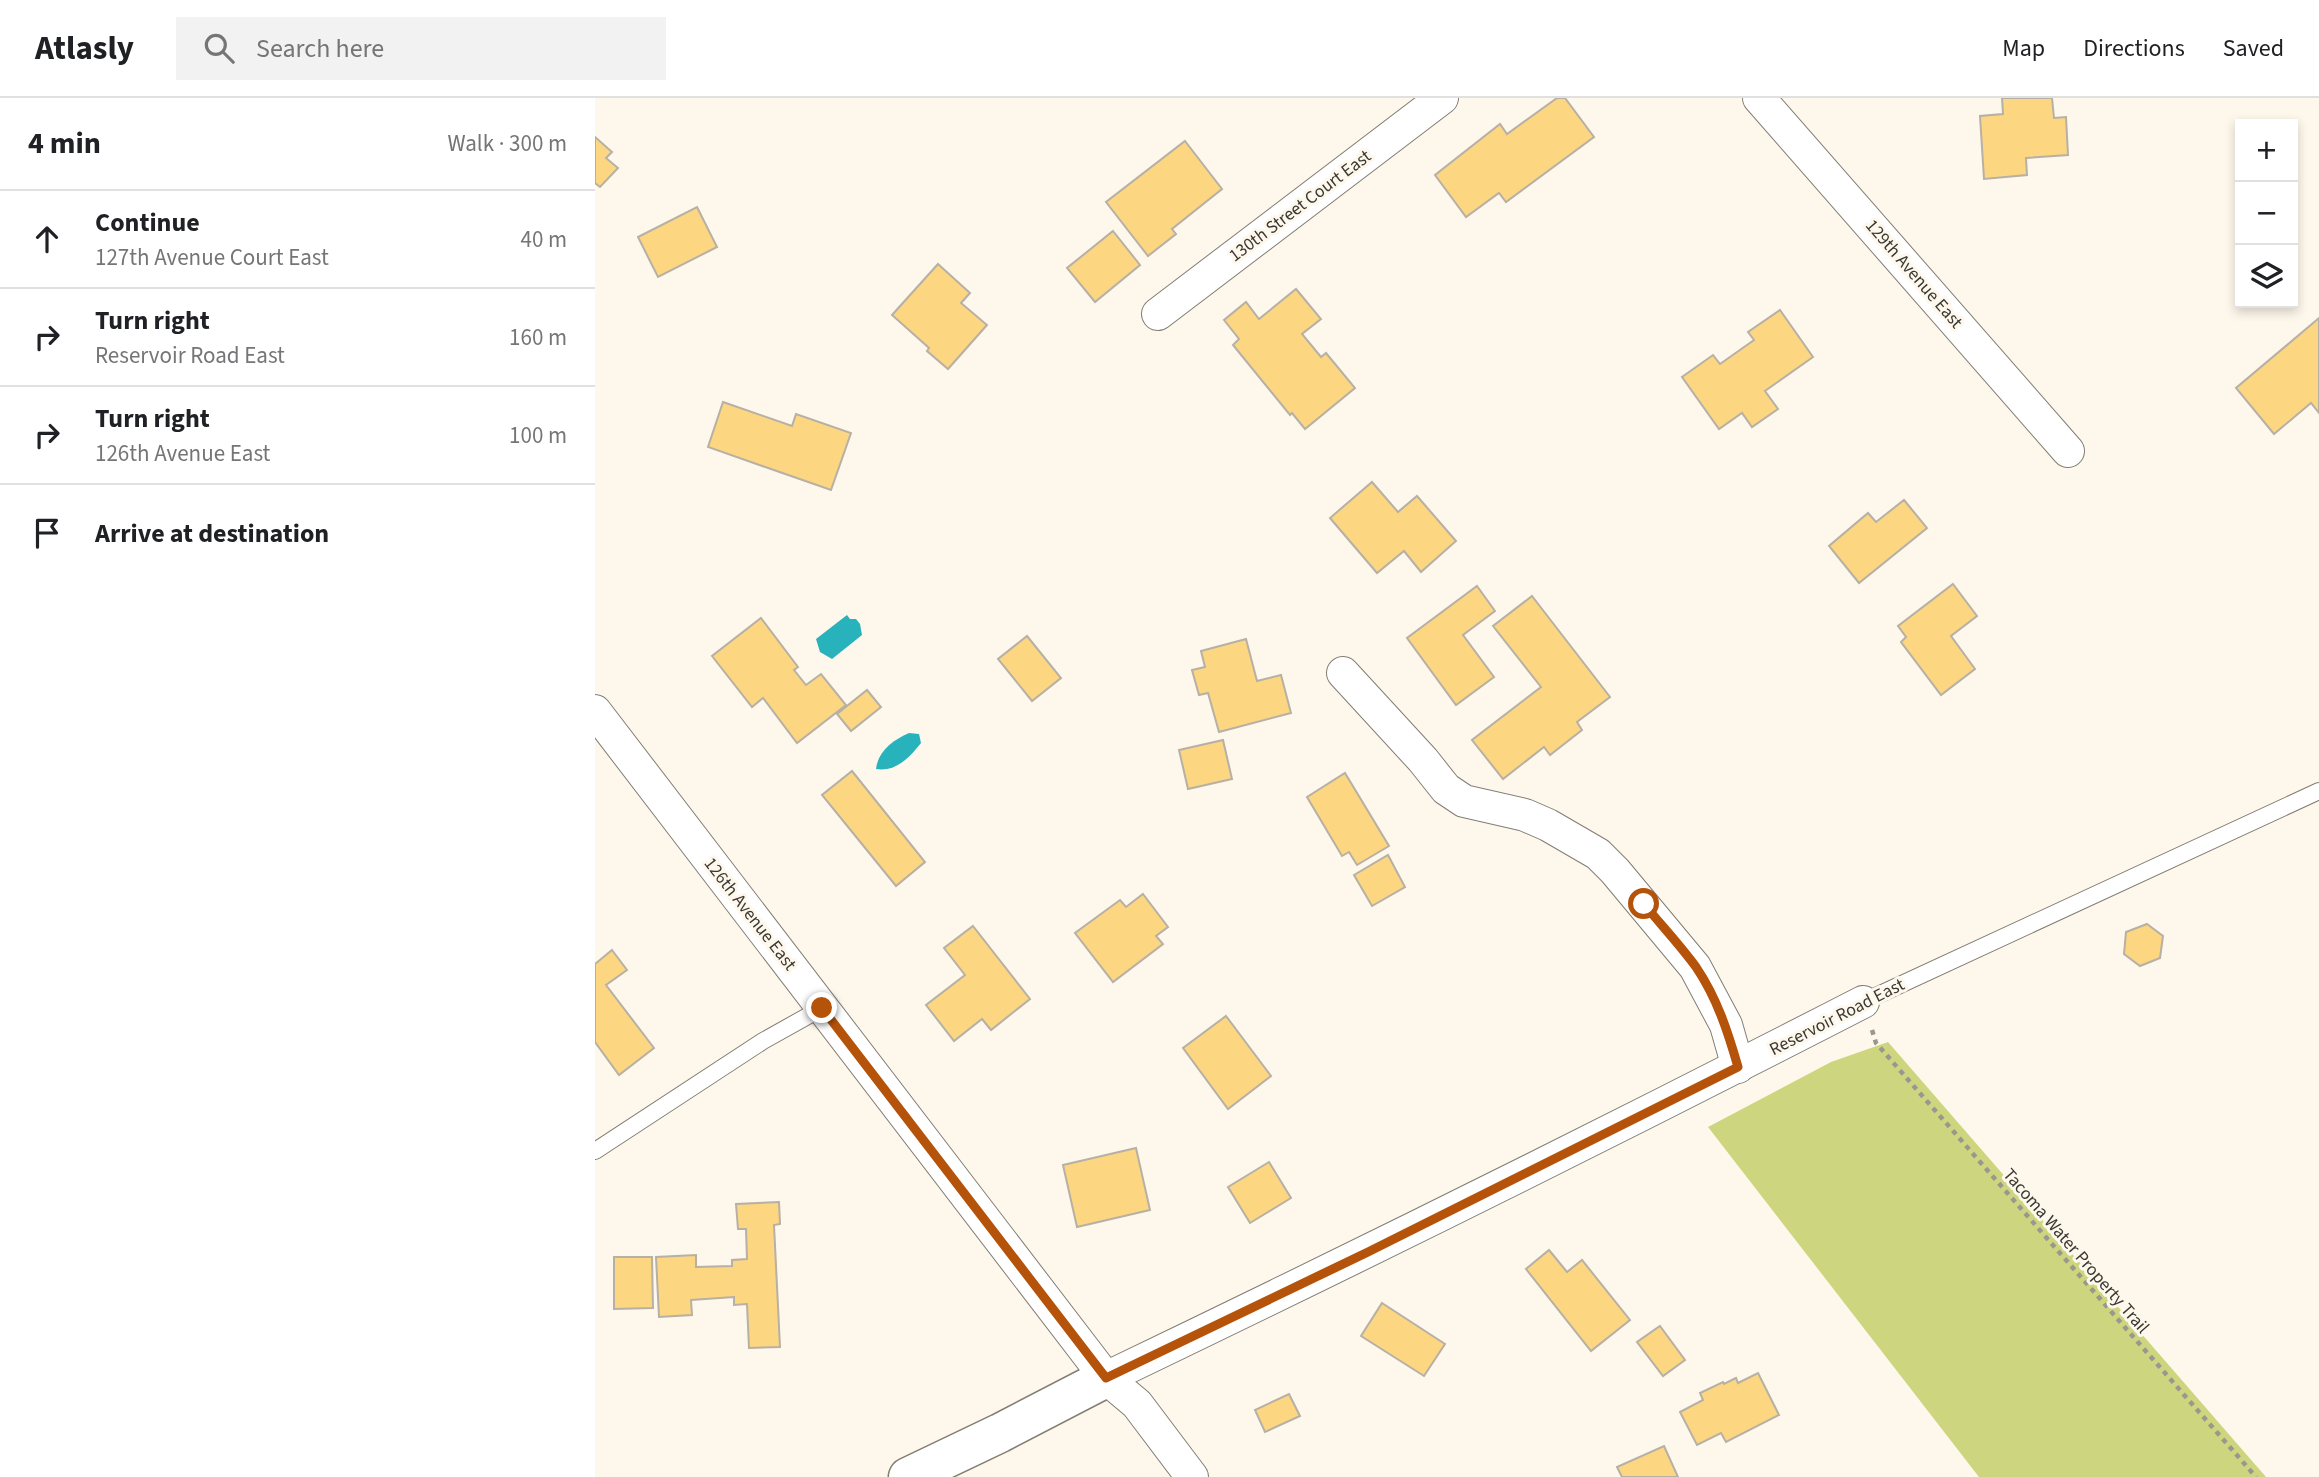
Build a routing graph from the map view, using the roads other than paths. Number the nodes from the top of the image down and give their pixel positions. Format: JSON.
{"nodes":[{"id":1,"x":1442,"y":98,"type":"edge"},
{"id":2,"x":1759,"y":98,"type":"edge"},
{"id":3,"x":1158,"y":314,"type":"dead end"},
{"id":4,"x":2068,"y":451,"type":"dead end"},
{"id":5,"x":1343,"y":673,"type":"dead end"},
{"id":6,"x":595,"y":711,"type":"edge"},
{"id":7,"x":2319,"y":791,"type":"edge"},
{"id":8,"x":1863,"y":1002,"type":"joint"},
{"id":9,"x":822,"y":1008,"type":"junction"},
{"id":10,"x":1738,"y":1067,"type":"junction"},
{"id":11,"x":595,"y":1151,"type":"edge"},
{"id":12,"x":1106,"y":1378,"type":"junction"},
{"id":13,"x":908,"y":1477,"type":"edge"},
{"id":14,"x":1192,"y":1477,"type":"edge"}],
"edges":[{"from":1,"to":3,"type":"street","name":"130th Street Court East"},
{"from":2,"to":4,"type":"street","name":"129th Avenue East"},
{"from":5,"to":10,"type":"street"},
{"from":6,"to":9,"type":"street","name":"126th Avenue East"},
{"from":7,"to":8,"type":"lane","name":"Reservoir Road East"},
{"from":8,"to":10,"type":"street","name":"Reservoir Road East"},
{"from":9,"to":11,"type":"lane"},
{"from":9,"to":12,"type":"street","name":"126th Avenue East"},
{"from":10,"to":12,"type":"street","name":"Reservoir Road East"},
{"from":12,"to":13,"type":"street","name":"Reservoir Road East"},
{"from":12,"to":14,"type":"street","name":"126th Avenue East"}]}
